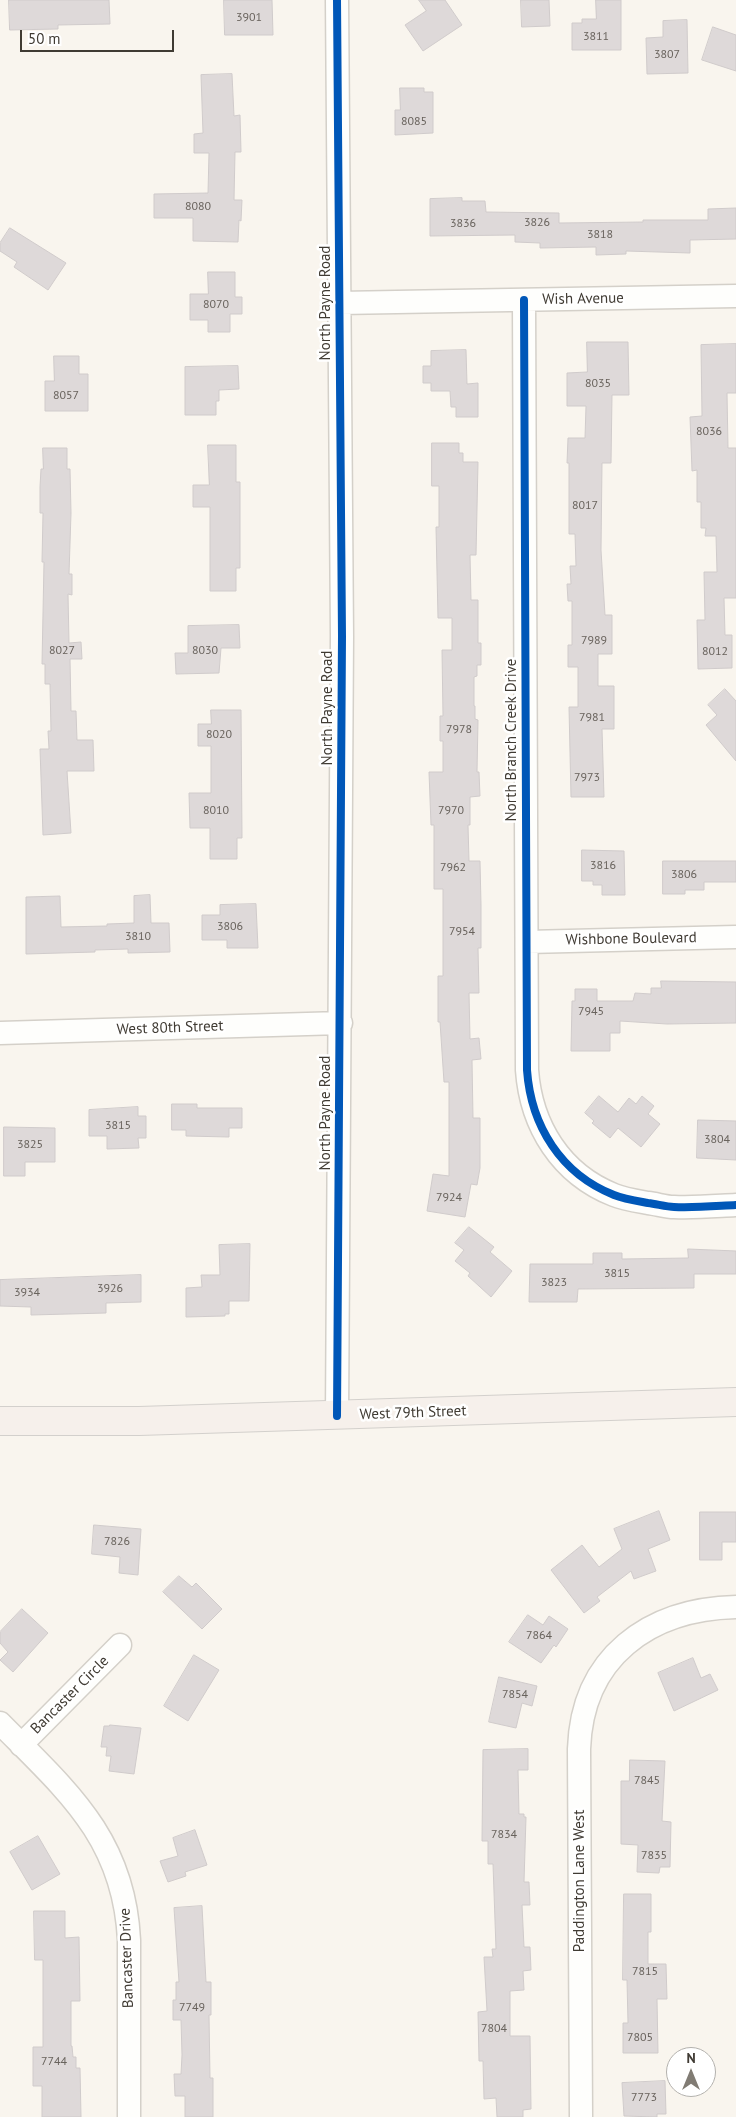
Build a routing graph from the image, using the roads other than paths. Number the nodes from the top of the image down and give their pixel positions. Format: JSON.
{"nodes":[{"id":1,"x":337,"y":0,"type":"edge"},
{"id":2,"x":736,"y":296,"type":"edge"},
{"id":3,"x":524,"y":300,"type":"junction"},
{"id":4,"x":340,"y":303,"type":"junction"},
{"id":5,"x":736,"y":937,"type":"edge"},
{"id":6,"x":527,"y":942,"type":"junction"},
{"id":7,"x":341,"y":1023,"type":"junction"},
{"id":8,"x":0,"y":1033,"type":"edge"},
{"id":9,"x":736,"y":1206,"type":"edge"},
{"id":10,"x":736,"y":1402,"type":"edge"},
{"id":11,"x":337,"y":1416,"type":"junction"},
{"id":12,"x":0,"y":1421,"type":"edge"},
{"id":13,"x":736,"y":1607,"type":"edge"},
{"id":14,"x":120,"y":1645,"type":"dead end"},
{"id":15,"x":0,"y":1724,"type":"edge"},
{"id":16,"x":21,"y":1744,"type":"junction"},
{"id":17,"x":129,"y":2117,"type":"edge"},
{"id":18,"x":581,"y":2117,"type":"edge"}],
"edges":[{"from":1,"to":4,"type":"street","name":"North Payne Road"},
{"from":2,"to":3,"type":"street","name":"Wish Avenue"},
{"from":3,"to":4,"type":"street","name":"Wish Avenue"},
{"from":3,"to":6,"type":"street","name":"North Branch Creek Drive"},
{"from":4,"to":7,"type":"street","name":"North Payne Road"},
{"from":5,"to":6,"type":"street","name":"Wishbone Boulevard"},
{"from":6,"to":9,"type":"street","name":"North Branch Creek Drive"},
{"from":7,"to":8,"type":"street","name":"West 80th Street"},
{"from":7,"to":11,"type":"street","name":"North Payne Road"},
{"from":10,"to":11,"type":"main road","name":"West 79th Street"},
{"from":11,"to":12,"type":"main road","name":"West 79th Street"},
{"from":13,"to":18,"type":"street","name":"Paddington Lane West"},
{"from":14,"to":16,"type":"street","name":"Bancaster Circle"},
{"from":15,"to":16,"type":"street","name":"Bancaster Drive"},
{"from":16,"to":17,"type":"street","name":"Bancaster Drive"}]}
